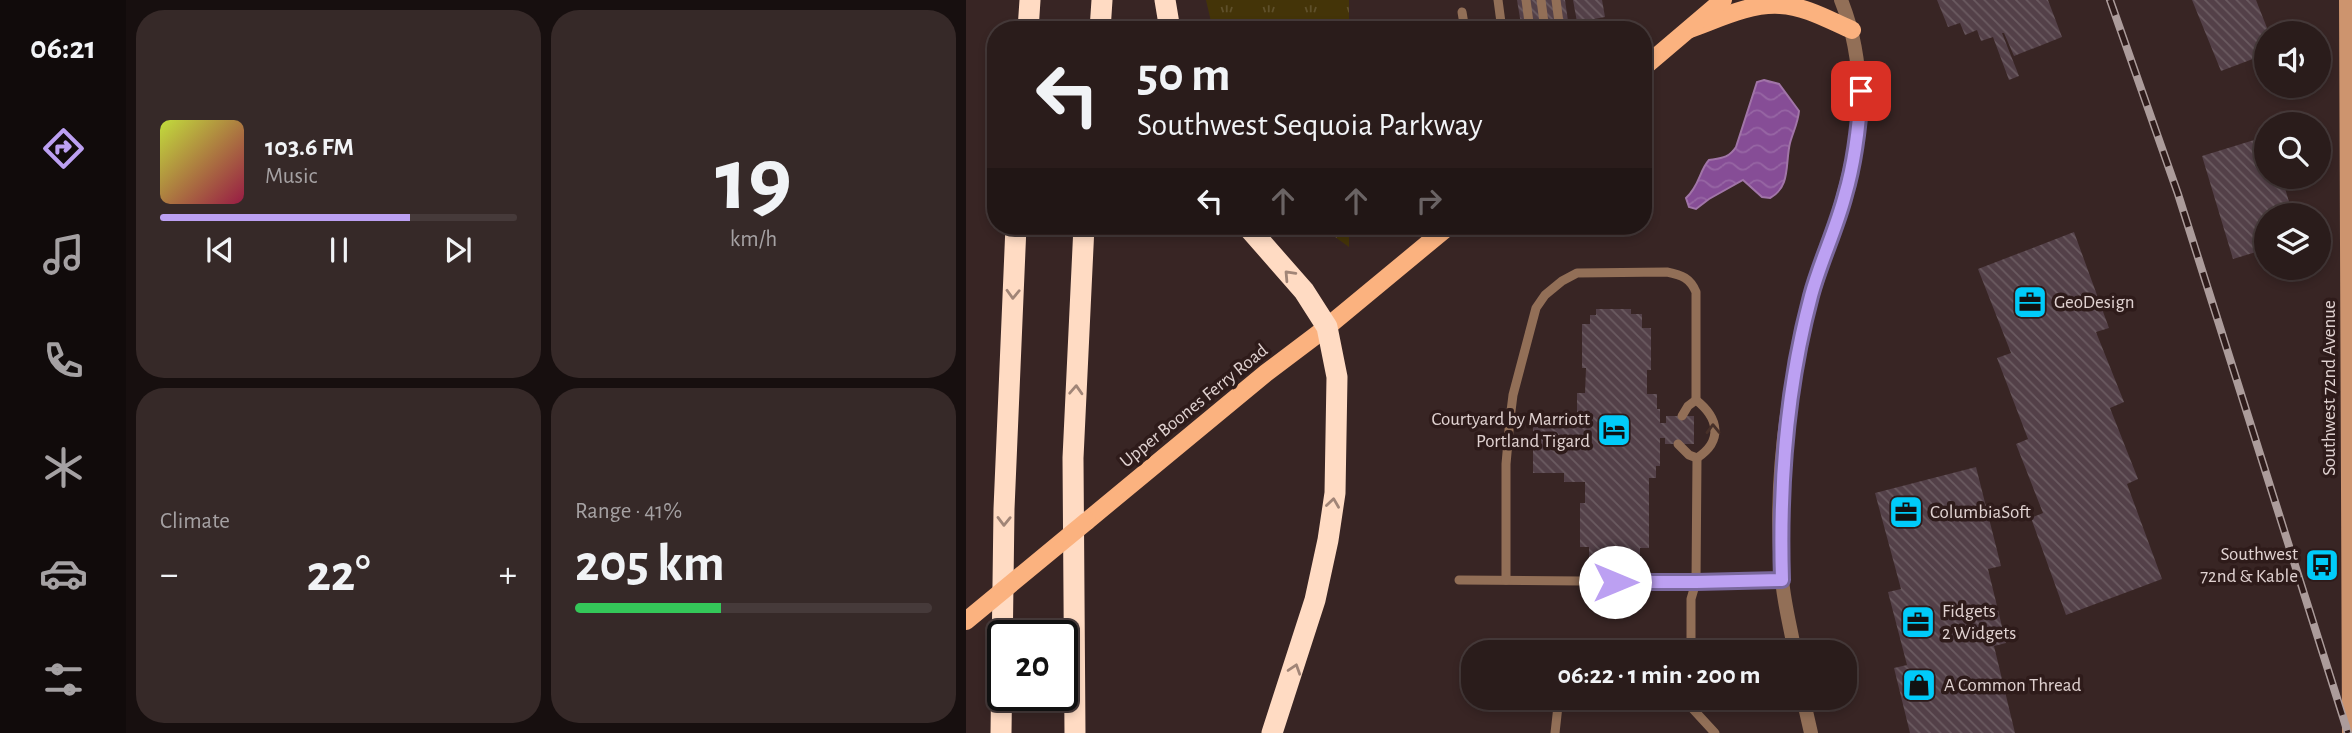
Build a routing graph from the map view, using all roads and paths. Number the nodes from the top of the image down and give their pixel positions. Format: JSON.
{"nodes":[{"id":1,"x":1030,"y":0,"type":"edge"},
{"id":2,"x":1102,"y":0,"type":"edge"},
{"id":3,"x":1165,"y":0,"type":"edge"},
{"id":4,"x":1498,"y":0,"type":"edge"},
{"id":5,"x":1526,"y":0,"type":"edge"},
{"id":6,"x":1541,"y":0,"type":"edge"},
{"id":7,"x":1556,"y":0,"type":"edge"},
{"id":8,"x":1723,"y":0,"type":"edge"},
{"id":9,"x":1841,"y":0,"type":"edge"},
{"id":10,"x":2346,"y":0,"type":"edge"},
{"id":11,"x":1462,"y":12,"type":"dead end"},
{"id":12,"x":1029,"y":21,"type":"edge"},
{"id":13,"x":1101,"y":21,"type":"edge"},
{"id":14,"x":1168,"y":21,"type":"edge"},
{"id":15,"x":1464,"y":21,"type":"edge"},
{"id":16,"x":1501,"y":21,"type":"edge"},
{"id":17,"x":1529,"y":21,"type":"edge"},
{"id":18,"x":1544,"y":21,"type":"edge"},
{"id":19,"x":1559,"y":21,"type":"edge"},
{"id":20,"x":1690,"y":29,"type":"junction"},
{"id":21,"x":1852,"y":30,"type":"junction"},
{"id":22,"x":1652,"y":61,"type":"edge"},
{"id":23,"x":1016,"y":235,"type":"edge"},
{"id":24,"x":1084,"y":235,"type":"edge"},
{"id":25,"x":1255,"y":235,"type":"edge"},
{"id":26,"x":1438,"y":235,"type":"edge"},
{"id":27,"x":1327,"y":327,"type":"junction"},
{"id":28,"x":1696,"y":400,"type":"junction"},
{"id":29,"x":1682,"y":415,"type":"dead end"},
{"id":30,"x":1678,"y":444,"type":"dead end"},
{"id":31,"x":1697,"y":458,"type":"junction"},
{"id":32,"x":1459,"y":580,"type":"dead end"},
{"id":33,"x":1506,"y":580,"type":"junction"},
{"id":34,"x":1782,"y":580,"type":"junction"},
{"id":35,"x":1696,"y":582,"type":"junction"},
{"id":36,"x":966,"y":621,"type":"edge"},
{"id":37,"x":1690,"y":640,"type":"edge"},
{"id":38,"x":1793,"y":640,"type":"edge"},
{"id":39,"x":1558,"y":710,"type":"edge"},
{"id":40,"x":1696,"y":710,"type":"edge"},
{"id":41,"x":1806,"y":710,"type":"edge"},
{"id":42,"x":1001,"y":733,"type":"edge"},
{"id":43,"x":1074,"y":733,"type":"edge"},
{"id":44,"x":1272,"y":733,"type":"edge"},
{"id":45,"x":1555,"y":733,"type":"edge"},
{"id":46,"x":1715,"y":733,"type":"edge"},
{"id":47,"x":1811,"y":733,"type":"edge"},
{"id":48,"x":2349,"y":733,"type":"edge"}],
"edges":[{"from":1,"to":12,"type":"highway"},
{"from":2,"to":13,"type":"highway"},
{"from":3,"to":14,"type":"highway"},
{"from":4,"to":16,"type":"lane"},
{"from":5,"to":17,"type":"lane"},
{"from":6,"to":18,"type":"lane"},
{"from":7,"to":19,"type":"lane"},
{"from":8,"to":20,"type":"main road"},
{"from":9,"to":21,"type":"street"},
{"from":10,"to":48,"type":"main road","name":"Southwest 72nd Avenue"},
{"from":11,"to":15,"type":"lane"},
{"from":20,"to":21,"type":"main road"},
{"from":20,"to":22,"type":"main road"},
{"from":21,"to":34,"type":"street"},
{"from":23,"to":42,"type":"highway","one_way":true},
{"from":43,"to":24,"type":"highway","one_way":true},
{"from":27,"to":25,"type":"highway","one_way":true},
{"from":26,"to":27,"type":"main road","name":"Upper Boones Ferry Road"},
{"from":27,"to":36,"type":"main road","name":"Upper Boones Ferry Road","bridge":true},
{"from":44,"to":27,"type":"highway","one_way":true},
{"from":28,"to":29,"type":"lane"},
{"from":31,"to":28,"type":"lane","one_way":true},
{"from":28,"to":33,"type":"lane"},
{"from":30,"to":31,"type":"lane"},
{"from":31,"to":35,"type":"lane"},
{"from":32,"to":33,"type":"lane"},
{"from":33,"to":35,"type":"lane"},
{"from":34,"to":35,"type":"lane"},
{"from":34,"to":38,"type":"street"},
{"from":35,"to":37,"type":"lane"},
{"from":39,"to":45,"type":"lane"},
{"from":40,"to":46,"type":"lane"},
{"from":41,"to":47,"type":"street"}]}
